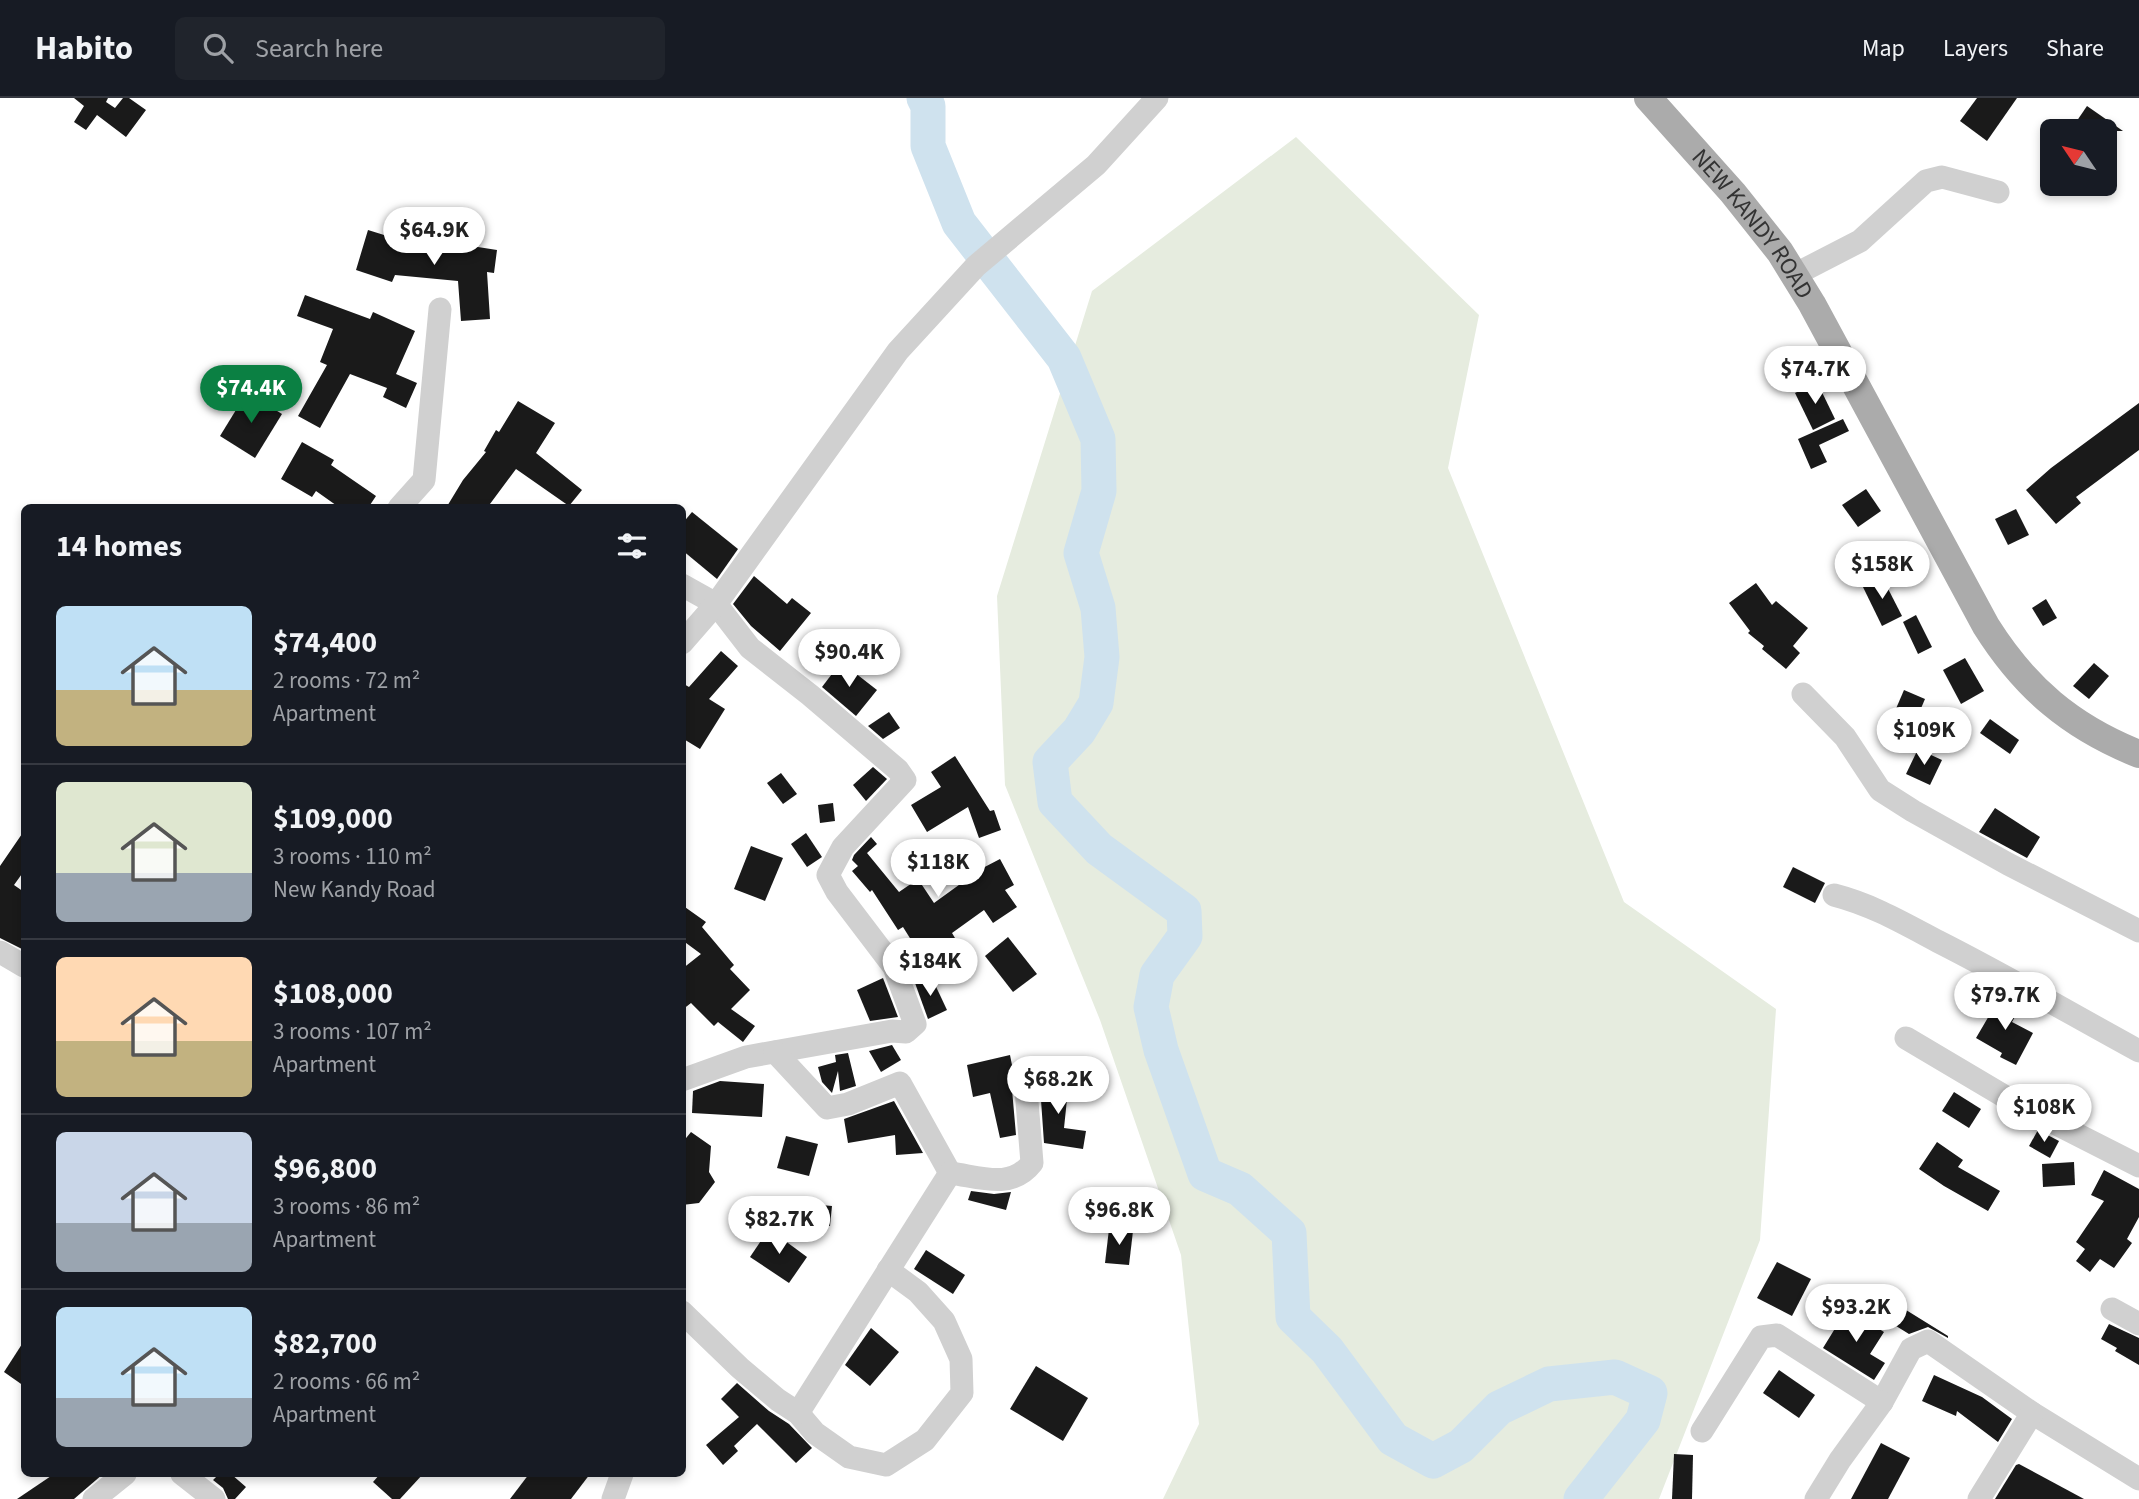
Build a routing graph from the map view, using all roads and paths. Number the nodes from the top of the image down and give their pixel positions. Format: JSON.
{"nodes":[{"id":1,"x":1157,"y":98,"type":"edge"},
{"id":2,"x":1648,"y":98,"type":"edge"},
{"id":3,"x":1998,"y":192,"type":"dead end"},
{"id":4,"x":1794,"y":275,"type":"junction"},
{"id":5,"x":440,"y":309,"type":"dead end"},
{"id":6,"x":403,"y":504,"type":"edge"},
{"id":7,"x":686,"y":587,"type":"edge"},
{"id":8,"x":716,"y":604,"type":"junction"},
{"id":9,"x":686,"y":638,"type":"edge"},
{"id":10,"x":1802,"y":694,"type":"dead end"},
{"id":11,"x":2139,"y":754,"type":"edge"},
{"id":12,"x":1833,"y":895,"type":"dead end"},
{"id":13,"x":2139,"y":931,"type":"edge"},
{"id":14,"x":0,"y":952,"type":"edge"},
{"id":15,"x":21,"y":963,"type":"edge"},
{"id":16,"x":1906,"y":1038,"type":"dead end"},
{"id":17,"x":2139,"y":1051,"type":"edge"},
{"id":18,"x":775,"y":1052,"type":"junction"},
{"id":19,"x":1025,"y":1077,"type":"dead end"},
{"id":20,"x":686,"y":1079,"type":"edge"},
{"id":21,"x":2139,"y":1166,"type":"edge"},
{"id":22,"x":950,"y":1172,"type":"junction"},
{"id":23,"x":888,"y":1270,"type":"junction"},
{"id":24,"x":2112,"y":1309,"type":"dead end"},
{"id":25,"x":686,"y":1316,"type":"edge"},
{"id":26,"x":2139,"y":1324,"type":"edge"},
{"id":27,"x":1882,"y":1402,"type":"junction"},
{"id":28,"x":798,"y":1413,"type":"junction"},
{"id":29,"x":2032,"y":1413,"type":"junction"},
{"id":30,"x":1702,"y":1431,"type":"dead end"},
{"id":31,"x":121,"y":1477,"type":"edge"},
{"id":32,"x":186,"y":1477,"type":"edge"},
{"id":33,"x":621,"y":1477,"type":"edge"},
{"id":34,"x":2139,"y":1479,"type":"edge"},
{"id":35,"x":94,"y":1499,"type":"edge"},
{"id":36,"x":214,"y":1499,"type":"edge"},
{"id":37,"x":613,"y":1499,"type":"edge"},
{"id":38,"x":1816,"y":1499,"type":"edge"},
{"id":39,"x":1979,"y":1499,"type":"edge"}],
"edges":[{"from":1,"to":8,"type":"street"},
{"from":2,"to":4,"type":"main road","name":"NEW KANDY ROAD"},
{"from":3,"to":4,"type":"street"},
{"from":4,"to":11,"type":"main road","name":"NEW KANDY ROAD"},
{"from":5,"to":6,"type":"street"},
{"from":7,"to":8,"type":"street"},
{"from":8,"to":9,"type":"street"},
{"from":8,"to":18,"type":"street"},
{"from":10,"to":13,"type":"street"},
{"from":12,"to":17,"type":"street"},
{"from":14,"to":15,"type":"street"},
{"from":16,"to":21,"type":"street"},
{"from":18,"to":20,"type":"street"},
{"from":18,"to":22,"type":"street"},
{"from":19,"to":22,"type":"street"},
{"from":22,"to":23,"type":"street"},
{"from":23,"to":28,"type":"street"},
{"from":23,"to":28,"type":"street"},
{"from":24,"to":26,"type":"street"},
{"from":25,"to":28,"type":"street"},
{"from":27,"to":29,"type":"street"},
{"from":27,"to":30,"type":"street"},
{"from":27,"to":38,"type":"street"},
{"from":29,"to":34,"type":"street"},
{"from":29,"to":39,"type":"street"},
{"from":31,"to":35,"type":"street"},
{"from":32,"to":36,"type":"street"},
{"from":33,"to":37,"type":"street"}]}
